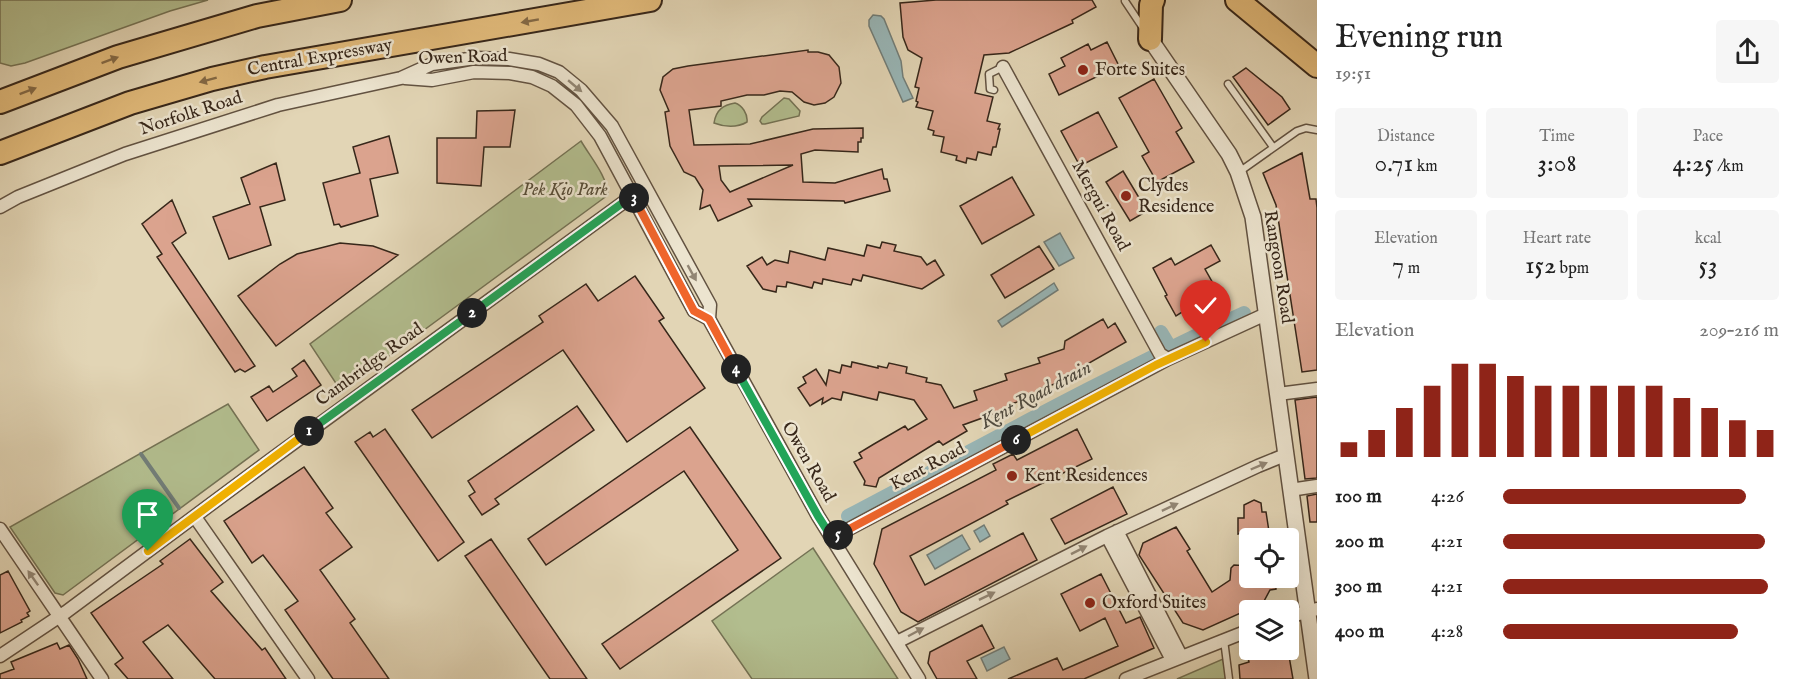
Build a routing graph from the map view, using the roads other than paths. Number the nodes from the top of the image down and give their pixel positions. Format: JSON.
{"nodes":[{"id":1,"x":340,"y":0,"type":"edge"},
{"id":2,"x":650,"y":0,"type":"edge"},
{"id":3,"x":1153,"y":0,"type":"edge"},
{"id":4,"x":1237,"y":0,"type":"edge"},
{"id":5,"x":1125,"y":1,"type":"edge"},
{"id":6,"x":1149,"y":39,"type":"junction"},
{"id":7,"x":1317,"y":66,"type":"edge"},
{"id":8,"x":1003,"y":67,"type":"joint"},
{"id":9,"x":401,"y":78,"type":"junction"},
{"id":10,"x":1228,"y":84,"type":"dead end"},
{"id":11,"x":994,"y":90,"type":"dead end"},
{"id":12,"x":0,"y":102,"type":"edge"},
{"id":13,"x":1317,"y":130,"type":"edge"},
{"id":14,"x":1273,"y":147,"type":"junction"},
{"id":15,"x":0,"y":153,"type":"edge"},
{"id":16,"x":1238,"y":172,"type":"junction"},
{"id":17,"x":645,"y":187,"type":"junction"},
{"id":18,"x":632,"y":196,"type":"junction"},
{"id":19,"x":0,"y":207,"type":"edge"},
{"id":20,"x":1266,"y":314,"type":"junction"},
{"id":21,"x":709,"y":319,"type":"junction"},
{"id":22,"x":1164,"y":357,"type":"junction"},
{"id":23,"x":1317,"y":389,"type":"edge"},
{"id":24,"x":1278,"y":394,"type":"junction"},
{"id":25,"x":1285,"y":455,"type":"junction"},
{"id":26,"x":1317,"y":486,"type":"edge"},
{"id":27,"x":1290,"y":490,"type":"junction"},
{"id":28,"x":195,"y":517,"type":"junction"},
{"id":29,"x":0,"y":530,"type":"edge"},
{"id":30,"x":1112,"y":534,"type":"junction"},
{"id":31,"x":832,"y":538,"type":"junction"},
{"id":32,"x":1313,"y":610,"type":"edge"},
{"id":33,"x":60,"y":617,"type":"junction"},
{"id":34,"x":1239,"y":634,"type":"edge"},
{"id":35,"x":1224,"y":639,"type":"junction"},
{"id":36,"x":897,"y":642,"type":"junction"},
{"id":37,"x":0,"y":656,"type":"edge"},
{"id":38,"x":1177,"y":658,"type":"junction"},
{"id":39,"x":102,"y":679,"type":"edge"},
{"id":40,"x":308,"y":679,"type":"edge"},
{"id":41,"x":919,"y":679,"type":"edge"},
{"id":42,"x":1126,"y":679,"type":"edge"},
{"id":43,"x":1229,"y":679,"type":"edge"},
{"id":44,"x":1317,"y":679,"type":"edge"}],
"edges":[{"from":12,"to":1,"type":"highway","one_way":true},
{"from":2,"to":15,"type":"highway","name":"Central Expressway","one_way":true},
{"from":3,"to":6,"type":"highway"},
{"from":4,"to":7,"type":"highway"},
{"from":5,"to":6,"type":"lane","name":"Rangoon Road"},
{"from":6,"to":16,"type":"street","name":"Rangoon Road"},
{"from":8,"to":11,"type":"lane"},
{"from":8,"to":22,"type":"street","name":"Mergui Road"},
{"from":9,"to":17,"type":"street","name":"Owen Road","one_way":true},
{"from":9,"to":18,"type":"street","name":"Owen Road"},
{"from":9,"to":19,"type":"street","name":"Norfolk Road"},
{"from":10,"to":14,"type":"lane"},
{"from":13,"to":14,"type":"lane"},
{"from":14,"to":16,"type":"lane"},
{"from":16,"to":20,"type":"street","name":"Rangoon Road"},
{"from":17,"to":18,"type":"street","name":"Cambridge Road"},
{"from":17,"to":21,"type":"street","name":"Owen Road","one_way":true},
{"from":18,"to":21,"type":"street","name":"Owen Road"},
{"from":18,"to":28,"type":"street","name":"Cambridge Road"},
{"from":20,"to":22,"type":"street","name":"Kent Road"},
{"from":20,"to":24,"type":"street","name":"Rangoon Road"},
{"from":21,"to":31,"type":"street","name":"Owen Road"},
{"from":22,"to":31,"type":"street","name":"Kent Road"},
{"from":23,"to":24,"type":"street"},
{"from":24,"to":25,"type":"street","name":"Rangoon Road"},
{"from":25,"to":27,"type":"street","name":"Rangoon Road"},
{"from":30,"to":25,"type":"street","one_way":true},
{"from":26,"to":27,"type":"street"},
{"from":27,"to":32,"type":"street","name":"Rangoon Road"},
{"from":28,"to":33,"type":"street","name":"Cambridge Road"},
{"from":28,"to":40,"type":"street"},
{"from":33,"to":29,"type":"street","one_way":true},
{"from":36,"to":30,"type":"street","one_way":true},
{"from":30,"to":38,"type":"street"},
{"from":31,"to":36,"type":"street","name":"Owen Road"},
{"from":32,"to":44,"type":"street","name":"Rangoon Road"},
{"from":33,"to":37,"type":"street","name":"Cambridge Road"},
{"from":33,"to":39,"type":"street"},
{"from":34,"to":35,"type":"street"},
{"from":35,"to":38,"type":"street"},
{"from":35,"to":43,"type":"lane"},
{"from":36,"to":41,"type":"street","name":"Owen Road"},
{"from":38,"to":42,"type":"street"}]}
